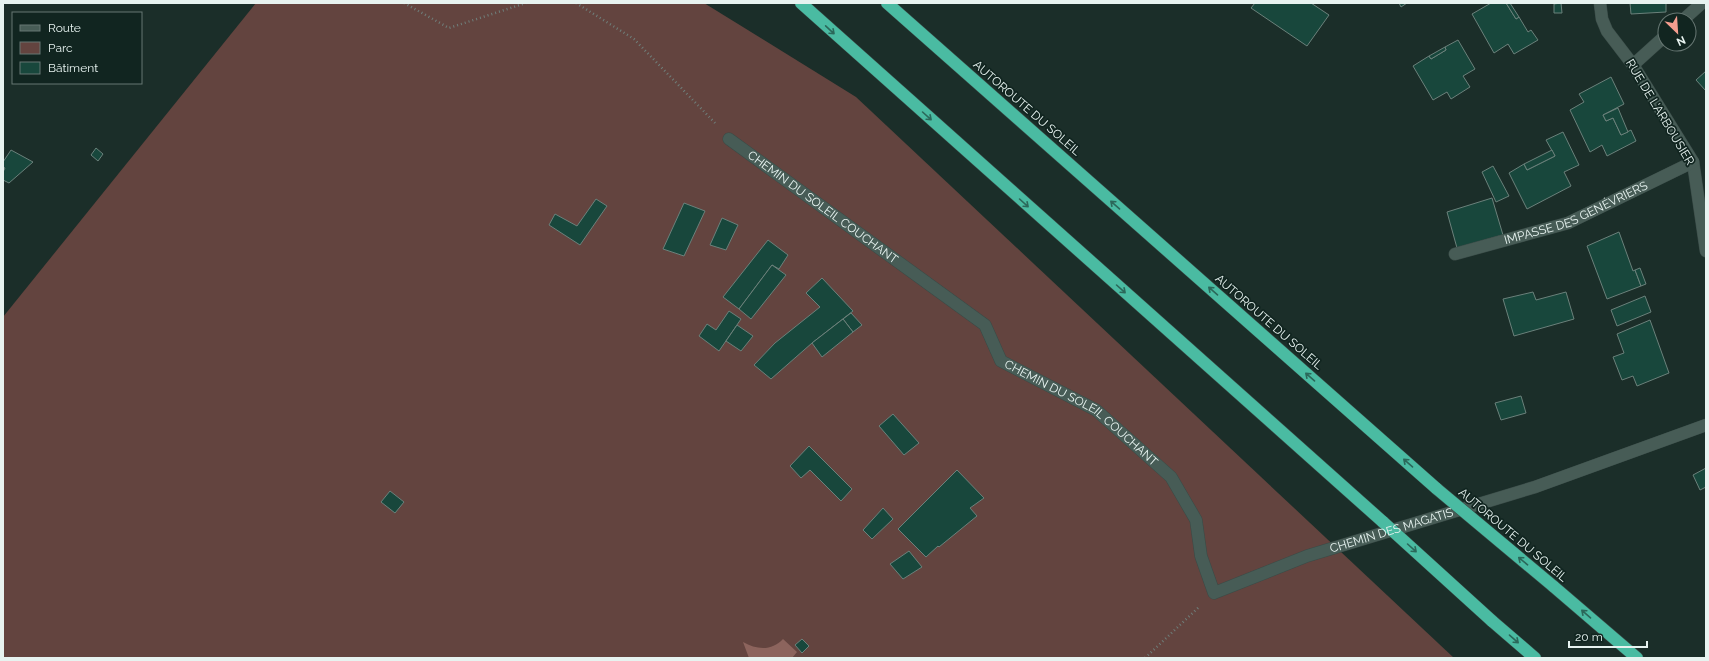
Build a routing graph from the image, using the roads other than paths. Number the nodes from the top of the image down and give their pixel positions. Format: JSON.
{"nodes":[{"id":1,"x":801,"y":3,"type":"edge"},
{"id":2,"x":887,"y":3,"type":"edge"},
{"id":3,"x":1600,"y":3,"type":"edge"},
{"id":4,"x":1702,"y":3,"type":"edge"},
{"id":5,"x":1692,"y":12,"type":"edge"},
{"id":6,"x":1657,"y":43,"type":"edge"},
{"id":7,"x":1634,"y":64,"type":"junction"},
{"id":8,"x":729,"y":139,"type":"road end"},
{"id":9,"x":1693,"y":162,"type":"junction"},
{"id":10,"x":1706,"y":251,"type":"edge"},
{"id":11,"x":1455,"y":254,"type":"dead end"},
{"id":12,"x":1706,"y":425,"type":"edge"},
{"id":13,"x":1214,"y":593,"type":"joint"},
{"id":14,"x":1535,"y":658,"type":"edge"},
{"id":15,"x":1637,"y":658,"type":"edge"}],
"edges":[{"from":1,"to":14,"type":"highway","one_way":true,"bridge":true},
{"from":15,"to":2,"type":"highway","name":"AUTOROUTE DU SOLEIL","one_way":true,"bridge":true},
{"from":3,"to":7,"type":"street","name":"RUE DE L'ARBOUSIER"},
{"from":4,"to":5,"type":"street"},
{"from":6,"to":7,"type":"street"},
{"from":7,"to":9,"type":"street","name":"RUE DE L'ARBOUSIER"},
{"from":8,"to":13,"type":"street","name":"CHEMIN DU SOLEIL COUCHANT"},
{"from":9,"to":10,"type":"street","name":"RUE DE L'ARBOUSIER"},
{"from":9,"to":11,"type":"street","name":"IMPASSE DES GENÉVRIERS"},
{"from":12,"to":13,"type":"street","name":"CHEMIN DES MAGATIS"}]}
